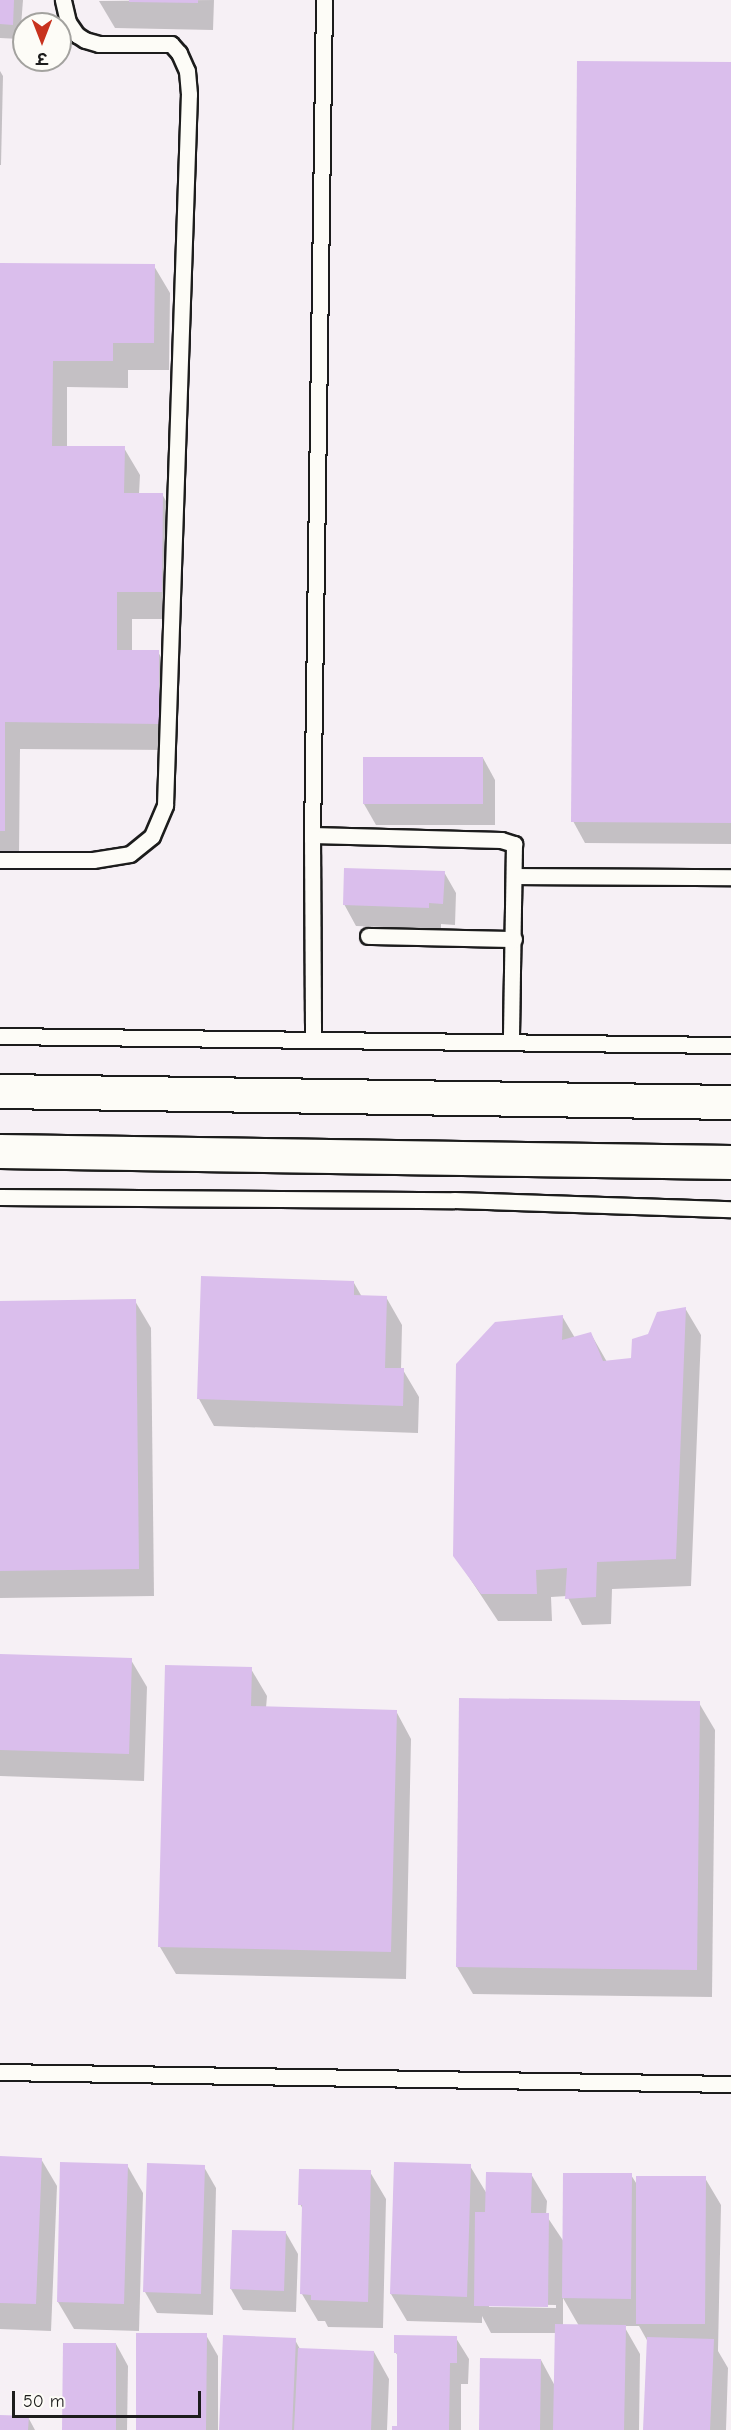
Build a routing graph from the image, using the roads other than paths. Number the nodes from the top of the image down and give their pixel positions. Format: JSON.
{"nodes":[{"id":1,"x":63,"y":0,"type":"edge"},
{"id":2,"x":324,"y":0,"type":"edge"},
{"id":3,"x":312,"y":835,"type":"junction"},
{"id":4,"x":0,"y":860,"type":"edge"},
{"id":5,"x":516,"y":876,"type":"junction"},
{"id":6,"x":731,"y":877,"type":"edge"},
{"id":7,"x":368,"y":936,"type":"dead end"},
{"id":8,"x":514,"y":939,"type":"junction"},
{"id":9,"x":0,"y":1036,"type":"edge"},
{"id":10,"x":313,"y":1040,"type":"junction"},
{"id":11,"x":512,"y":1042,"type":"junction"},
{"id":12,"x":731,"y":1045,"type":"edge"},
{"id":13,"x":0,"y":1091,"type":"edge"},
{"id":14,"x":731,"y":1102,"type":"edge"},
{"id":15,"x":0,"y":1151,"type":"edge"},
{"id":16,"x":731,"y":1162,"type":"edge"},
{"id":17,"x":0,"y":1197,"type":"edge"},
{"id":18,"x":731,"y":1209,"type":"edge"},
{"id":19,"x":0,"y":2072,"type":"edge"},
{"id":20,"x":731,"y":2084,"type":"edge"}],
"edges":[{"from":1,"to":4,"type":"lane"},
{"from":2,"to":3,"type":"lane"},
{"from":3,"to":5,"type":"lane"},
{"from":3,"to":10,"type":"lane"},
{"from":5,"to":6,"type":"lane"},
{"from":5,"to":8,"type":"lane"},
{"from":7,"to":8,"type":"lane"},
{"from":8,"to":11,"type":"lane"},
{"from":9,"to":10,"type":"lane"},
{"from":10,"to":11,"type":"lane"},
{"from":11,"to":12,"type":"lane"},
{"from":13,"to":14,"type":"street"},
{"from":15,"to":16,"type":"street"},
{"from":17,"to":18,"type":"lane"},
{"from":19,"to":20,"type":"lane"}]}
